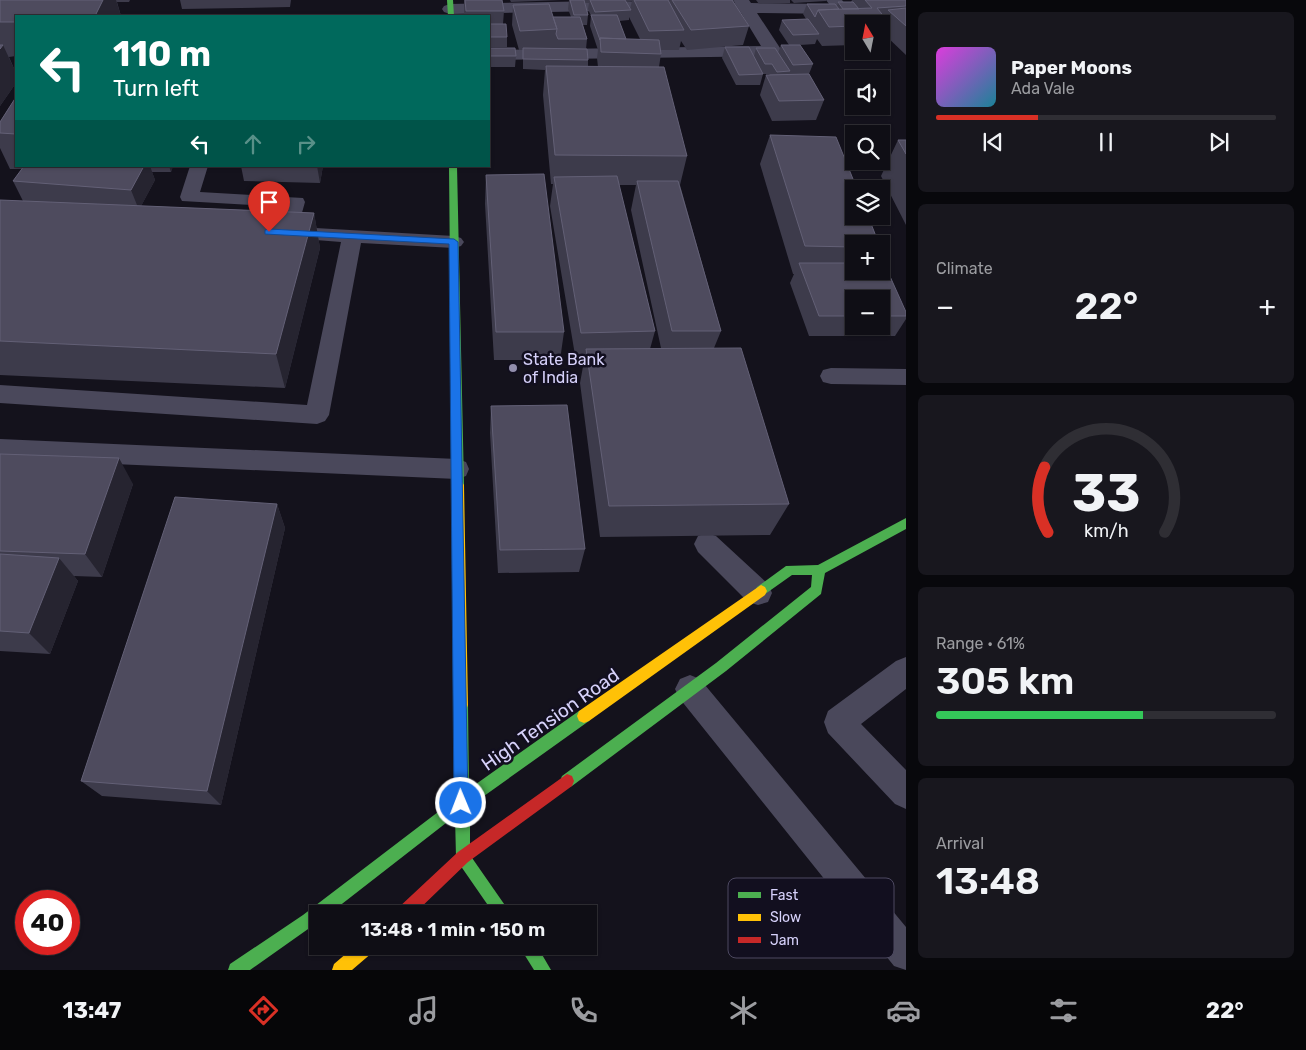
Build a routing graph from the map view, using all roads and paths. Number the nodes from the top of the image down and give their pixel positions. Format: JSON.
{"nodes":[{"id":1,"x":834,"y":0,"type":"edge"},
{"id":2,"x":602,"y":3,"type":"edge"},
{"id":3,"x":743,"y":4,"type":"edge"},
{"id":4,"x":451,"y":8,"type":"edge"},
{"id":5,"x":490,"y":55,"type":"edge"},
{"id":6,"x":199,"y":167,"type":"edge"},
{"id":7,"x":453,"y":167,"type":"edge"},
{"id":8,"x":352,"y":237,"type":"junction"},
{"id":9,"x":454,"y":242,"type":"junction"},
{"id":10,"x":831,"y":376,"type":"dead end"},
{"id":11,"x":906,"y":377,"type":"edge"},
{"id":12,"x":0,"y":394,"type":"edge"},
{"id":13,"x":0,"y":449,"type":"edge"},
{"id":14,"x":457,"y":469,"type":"junction"},
{"id":15,"x":904,"y":527,"type":"edge"},
{"id":16,"x":707,"y":544,"type":"dead end"},
{"id":17,"x":819,"y":570,"type":"junction"},
{"id":18,"x":758,"y":593,"type":"junction"},
{"id":19,"x":906,"y":671,"type":"edge"},
{"id":20,"x":690,"y":689,"type":"junction"},
{"id":21,"x":906,"y":793,"type":"edge"},
{"id":22,"x":461,"y":803,"type":"junction"},
{"id":23,"x":463,"y":857,"type":"junction"},
{"id":24,"x":844,"y":878,"type":"edge"},
{"id":25,"x":412,"y":905,"type":"edge"},
{"id":26,"x":498,"y":905,"type":"edge"},
{"id":27,"x":894,"y":939,"type":"edge"},
{"id":28,"x":906,"y":954,"type":"edge"},
{"id":29,"x":357,"y":955,"type":"edge"},
{"id":30,"x":532,"y":955,"type":"edge"},
{"id":31,"x":236,"y":970,"type":"edge"},
{"id":32,"x":340,"y":970,"type":"edge"},
{"id":33,"x":543,"y":970,"type":"edge"}],
"edges":[{"from":1,"to":3,"type":"street"},
{"from":2,"to":3,"type":"street"},
{"from":2,"to":4,"type":"street"},
{"from":3,"to":5,"type":"street"},
{"from":6,"to":8,"type":"lane"},
{"from":7,"to":9,"type":"main road"},
{"from":8,"to":9,"type":"lane"},
{"from":8,"to":12,"type":"lane"},
{"from":9,"to":14,"type":"main road"},
{"from":10,"to":11,"type":"lane"},
{"from":13,"to":14,"type":"lane"},
{"from":14,"to":22,"type":"main road"},
{"from":15,"to":17,"type":"main road","name":"High Tension Road"},
{"from":16,"to":18,"type":"lane"},
{"from":17,"to":18,"type":"main road","name":"High Tension Road"},
{"from":17,"to":20,"type":"main road"},
{"from":18,"to":22,"type":"main road","name":"High Tension Road"},
{"from":19,"to":21,"type":"lane"},
{"from":20,"to":23,"type":"main road"},
{"from":20,"to":24,"type":"lane"},
{"from":22,"to":23,"type":"main road"},
{"from":22,"to":31,"type":"main road","name":"High Tension Road"},
{"from":23,"to":25,"type":"main road"},
{"from":23,"to":26,"type":"main road"},
{"from":27,"to":28,"type":"lane"},
{"from":29,"to":32,"type":"main road"},
{"from":30,"to":33,"type":"main road"}]}
